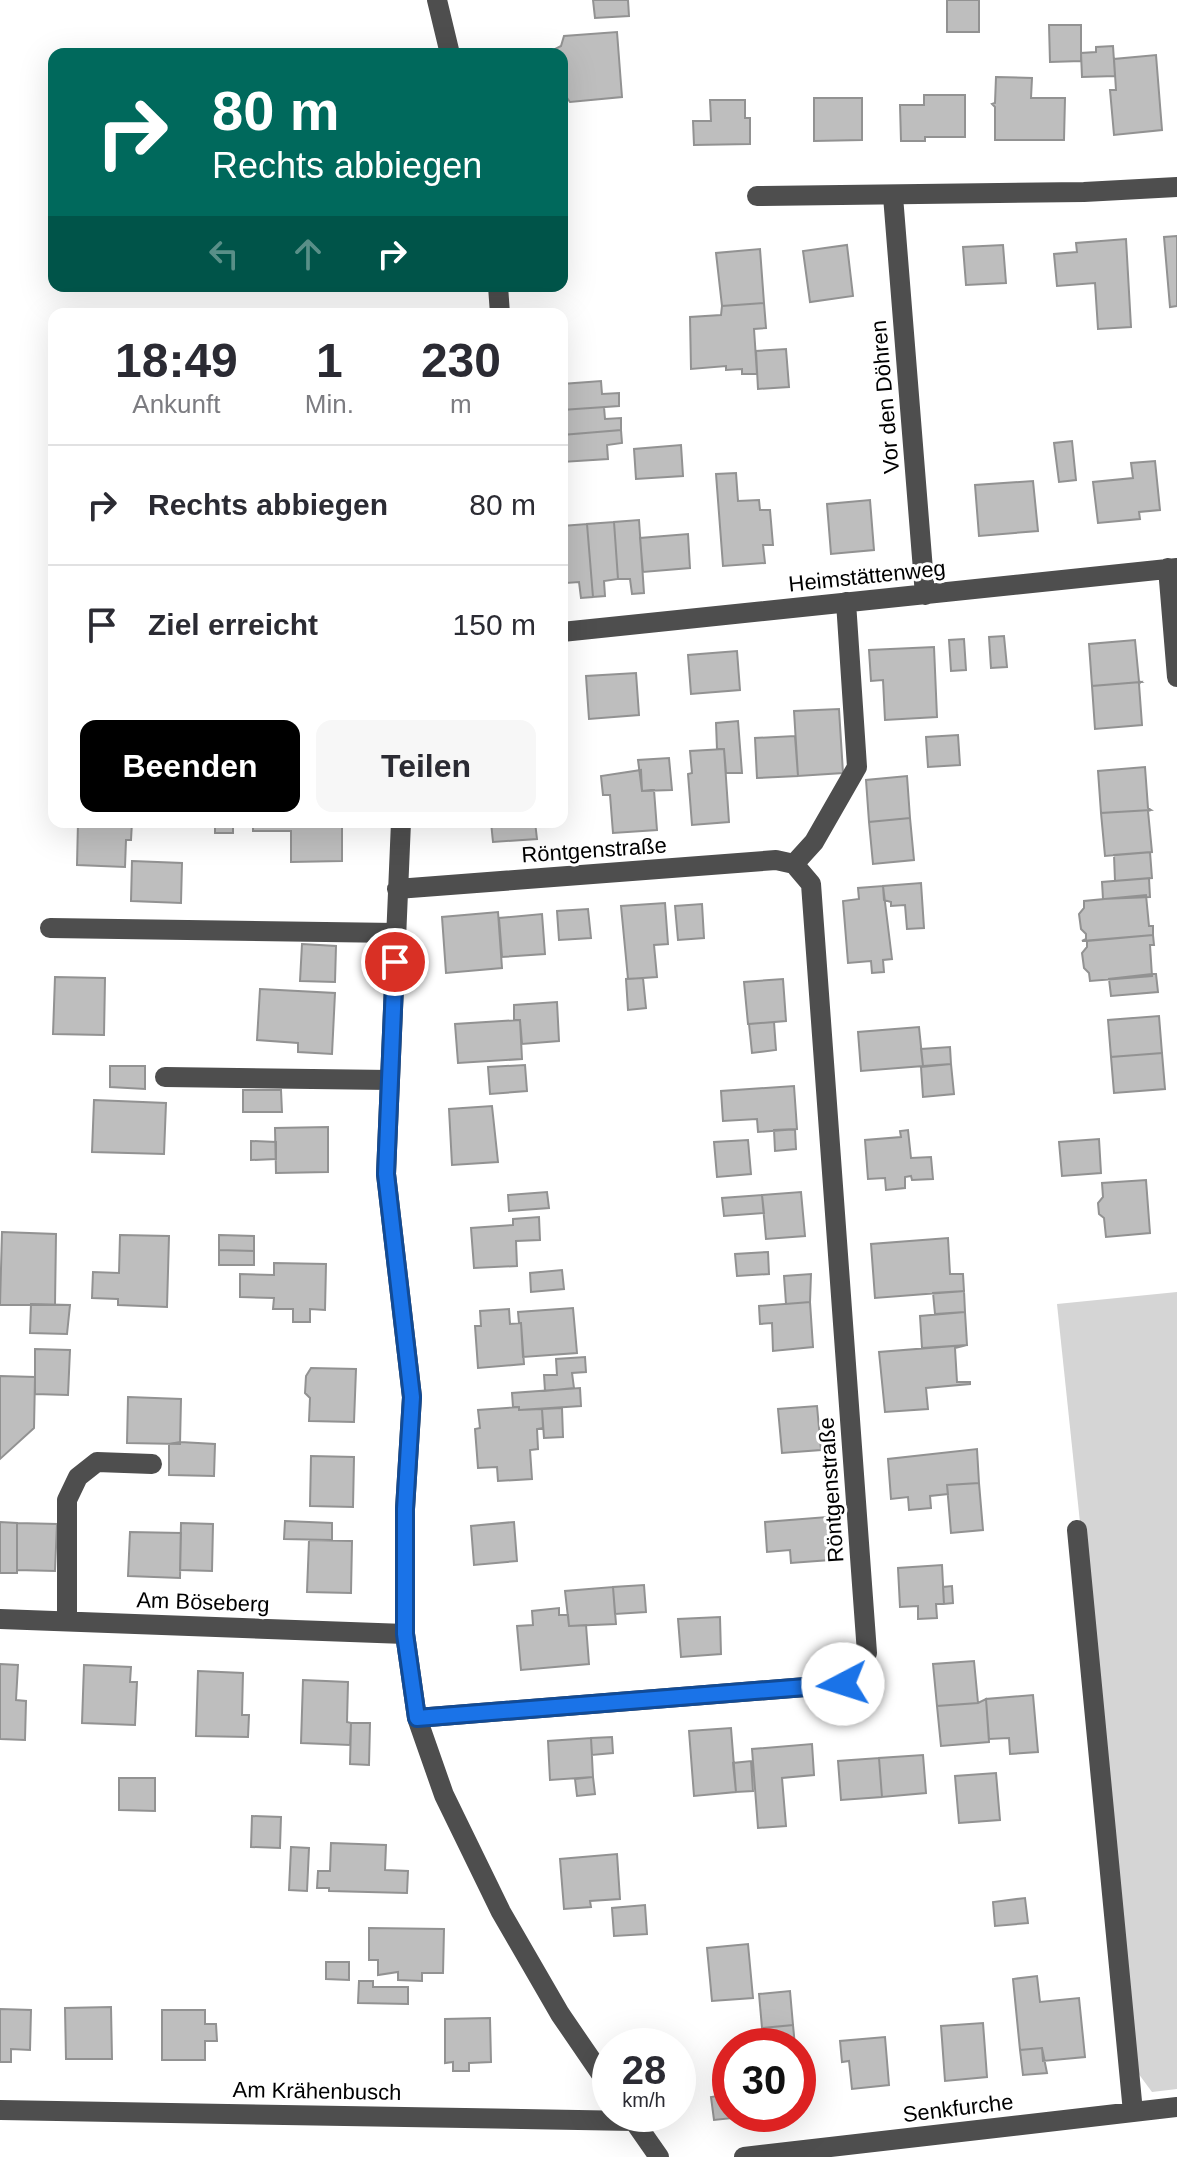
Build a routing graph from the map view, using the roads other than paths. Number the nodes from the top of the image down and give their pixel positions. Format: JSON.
{"nodes":[{"id":1,"x":437,"y":0,"type":"edge"},
{"id":2,"x":449,"y":48,"type":"edge"},
{"id":3,"x":1177,"y":187,"type":"edge"},
{"id":4,"x":757,"y":196,"type":"dead end"},
{"id":5,"x":893,"y":196,"type":"junction"},
{"id":6,"x":1173,"y":568,"type":"edge"},
{"id":7,"x":925,"y":595,"type":"junction"},
{"id":8,"x":846,"y":602,"type":"junction"},
{"id":9,"x":568,"y":631,"type":"edge"},
{"id":10,"x":1177,"y":677,"type":"edge"},
{"id":11,"x":401,"y":828,"type":"edge"},
{"id":12,"x":794,"y":864,"type":"junction"},
{"id":13,"x":397,"y":889,"type":"junction"},
{"id":14,"x":50,"y":928,"type":"dead end"},
{"id":15,"x":396,"y":933,"type":"junction"},
{"id":16,"x":165,"y":1077,"type":"dead end"},
{"id":17,"x":390,"y":1080,"type":"junction"},
{"id":18,"x":152,"y":1464,"type":"dead end"},
{"id":19,"x":1077,"y":1530,"type":"dead end"},
{"id":20,"x":0,"y":1619,"type":"edge"},
{"id":21,"x":67,"y":1621,"type":"junction"},
{"id":22,"x":405,"y":1634,"type":"junction"},
{"id":23,"x":417,"y":1718,"type":"junction"},
{"id":24,"x":592,"y":2061,"type":"edge"},
{"id":25,"x":1177,"y":2107,"type":"edge"},
{"id":26,"x":0,"y":2110,"type":"edge"},
{"id":27,"x":1133,"y":2112,"type":"junction"},
{"id":28,"x":592,"y":2117,"type":"edge"},
{"id":29,"x":642,"y":2132,"type":"edge"},
{"id":30,"x":659,"y":2157,"type":"edge"},
{"id":31,"x":744,"y":2157,"type":"edge"}],
"edges":[{"from":1,"to":2,"type":"street"},
{"from":3,"to":5,"type":"street"},
{"from":4,"to":5,"type":"street"},
{"from":5,"to":7,"type":"street","name":"Vor den Döhren"},
{"from":6,"to":7,"type":"street","name":"Heimstättenweg"},
{"from":6,"to":10,"type":"street"},
{"from":7,"to":8,"type":"street","name":"Heimstättenweg"},
{"from":8,"to":9,"type":"street","name":"Heimstättenweg"},
{"from":8,"to":12,"type":"street"},
{"from":11,"to":13,"type":"street"},
{"from":12,"to":13,"type":"street","name":"Röntgenstraße"},
{"from":12,"to":23,"type":"street","name":"Röntgenstraße"},
{"from":13,"to":15,"type":"street"},
{"from":14,"to":15,"type":"street"},
{"from":15,"to":17,"type":"street"},
{"from":16,"to":17,"type":"street"},
{"from":17,"to":22,"type":"street"},
{"from":18,"to":21,"type":"street"},
{"from":19,"to":27,"type":"street"},
{"from":20,"to":21,"type":"street","name":"Am Böseberg"},
{"from":21,"to":22,"type":"street","name":"Am Böseberg"},
{"from":22,"to":23,"type":"street"},
{"from":23,"to":24,"type":"street"},
{"from":25,"to":27,"type":"street","name":"Senkfurche"},
{"from":26,"to":28,"type":"street","name":"Am Krähenbusch"},
{"from":27,"to":31,"type":"street","name":"Senkfurche"},
{"from":29,"to":30,"type":"street"}]}
